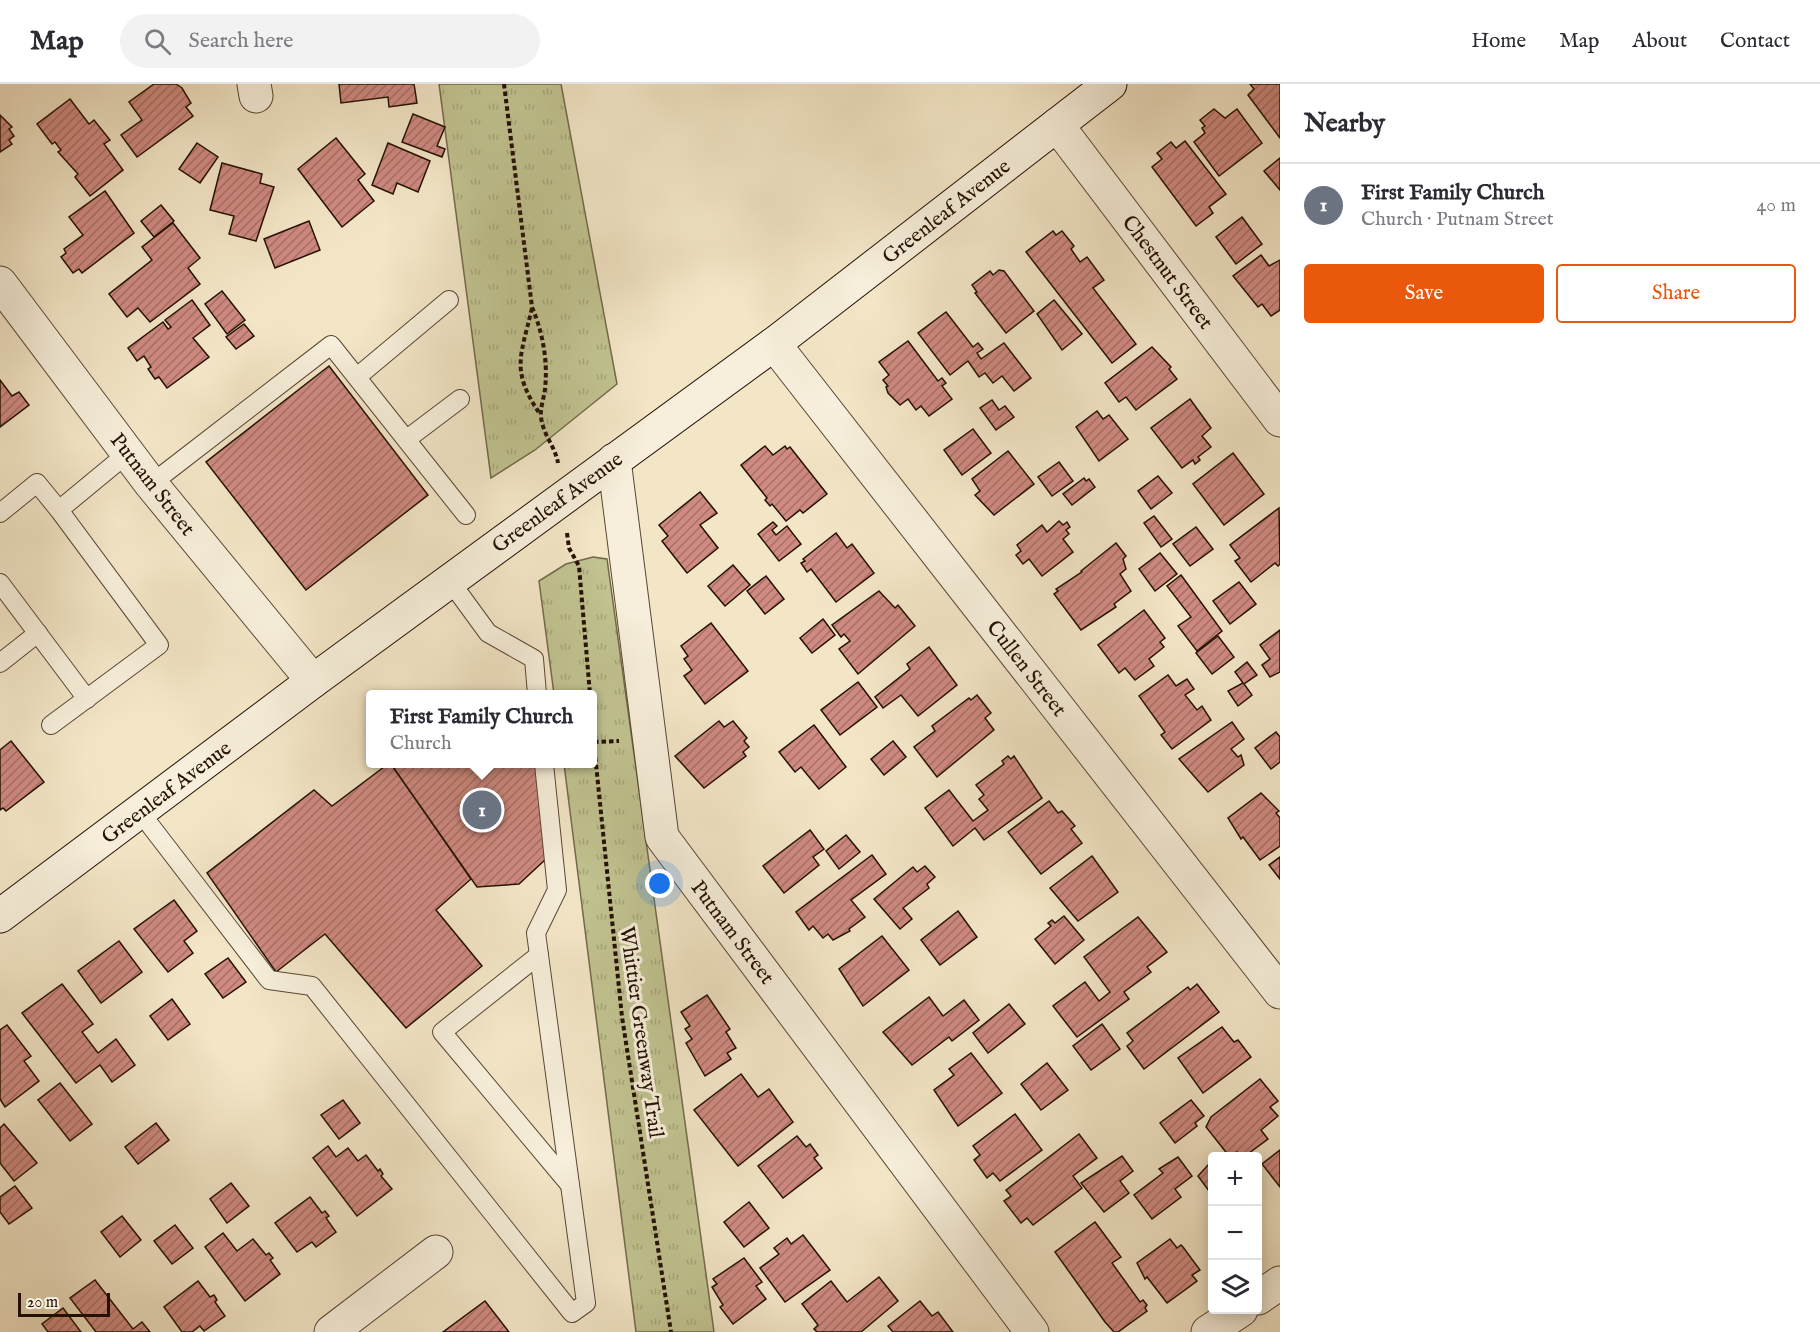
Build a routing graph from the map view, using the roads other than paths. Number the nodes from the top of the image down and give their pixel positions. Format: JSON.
{"nodes":[{"id":1,"x":1110,"y":84,"type":"edge"},
{"id":2,"x":1057,"y":125,"type":"junction"},
{"id":3,"x":0,"y":283,"type":"edge"},
{"id":4,"x":449,"y":300,"type":"dead end"},
{"id":5,"x":774,"y":344,"type":"junction"},
{"id":6,"x":357,"y":377,"type":"junction"},
{"id":7,"x":460,"y":399,"type":"dead end"},
{"id":8,"x":1280,"y":420,"type":"edge"},
{"id":9,"x":407,"y":439,"type":"junction"},
{"id":10,"x":128,"y":453,"type":"junction"},
{"id":11,"x":614,"y":460,"type":"junction"},
{"id":12,"x":152,"y":484,"type":"junction"},
{"id":13,"x":59,"y":510,"type":"junction"},
{"id":14,"x":0,"y":513,"type":"edge"},
{"id":15,"x":466,"y":515,"type":"dead end"},
{"id":16,"x":450,"y":581,"type":"junction"},
{"id":17,"x":0,"y":583,"type":"edge"},
{"id":18,"x":38,"y":633,"type":"junction"},
{"id":19,"x":0,"y":663,"type":"edge"},
{"id":20,"x":313,"y":681,"type":"junction"},
{"id":21,"x":537,"y":690,"type":"edge"},
{"id":22,"x":87,"y":699,"type":"junction"},
{"id":23,"x":51,"y":725,"type":"dead end"},
{"id":24,"x":544,"y":768,"type":"edge"},
{"id":25,"x":140,"y":812,"type":"junction"},
{"id":26,"x":0,"y":916,"type":"edge"},
{"id":27,"x":539,"y":955,"type":"junction"},
{"id":28,"x":1280,"y":992,"type":"edge"},
{"id":29,"x":570,"y":1185,"type":"junction"},
{"id":30,"x":436,"y":1252,"type":"dead end"},
{"id":31,"x":1280,"y":1283,"type":"edge"},
{"id":32,"x":1262,"y":1295,"type":"edge"},
{"id":33,"x":1235,"y":1314,"type":"edge"},
{"id":34,"x":331,"y":1332,"type":"edge"},
{"id":35,"x":1032,"y":1332,"type":"edge"},
{"id":36,"x":1208,"y":1332,"type":"edge"}],
"edges":[{"from":1,"to":2,"type":"street","name":"Greenleaf Avenue"},
{"from":2,"to":5,"type":"street","name":"Greenleaf Avenue"},
{"from":2,"to":8,"type":"street","name":"Chestnut Street"},
{"from":3,"to":10,"type":"street","name":"Putnam Street"},
{"from":4,"to":6,"type":"lane"},
{"from":5,"to":11,"type":"street","name":"Greenleaf Avenue"},
{"from":5,"to":28,"type":"street","name":"Cullen Street"},
{"from":6,"to":9,"type":"lane"},
{"from":6,"to":12,"type":"lane"},
{"from":7,"to":9,"type":"lane"},
{"from":9,"to":15,"type":"lane"},
{"from":10,"to":12,"type":"street","name":"Putnam Street"},
{"from":10,"to":13,"type":"lane"},
{"from":11,"to":16,"type":"street","name":"Greenleaf Avenue"},
{"from":11,"to":35,"type":"street","name":"Putnam Street"},
{"from":12,"to":20,"type":"street","name":"Putnam Street"},
{"from":13,"to":14,"type":"lane"},
{"from":13,"to":22,"type":"lane"},
{"from":16,"to":20,"type":"street","name":"Greenleaf Avenue"},
{"from":16,"to":21,"type":"lane"},
{"from":17,"to":18,"type":"lane"},
{"from":18,"to":19,"type":"lane"},
{"from":18,"to":22,"type":"lane"},
{"from":20,"to":25,"type":"street","name":"Greenleaf Avenue"},
{"from":22,"to":23,"type":"lane"},
{"from":24,"to":27,"type":"lane"},
{"from":25,"to":26,"type":"street","name":"Greenleaf Avenue"},
{"from":25,"to":29,"type":"lane"},
{"from":27,"to":29,"type":"lane"},
{"from":27,"to":29,"type":"lane"},
{"from":30,"to":34,"type":"street"},
{"from":31,"to":32,"type":"street"},
{"from":33,"to":36,"type":"street"}]}
